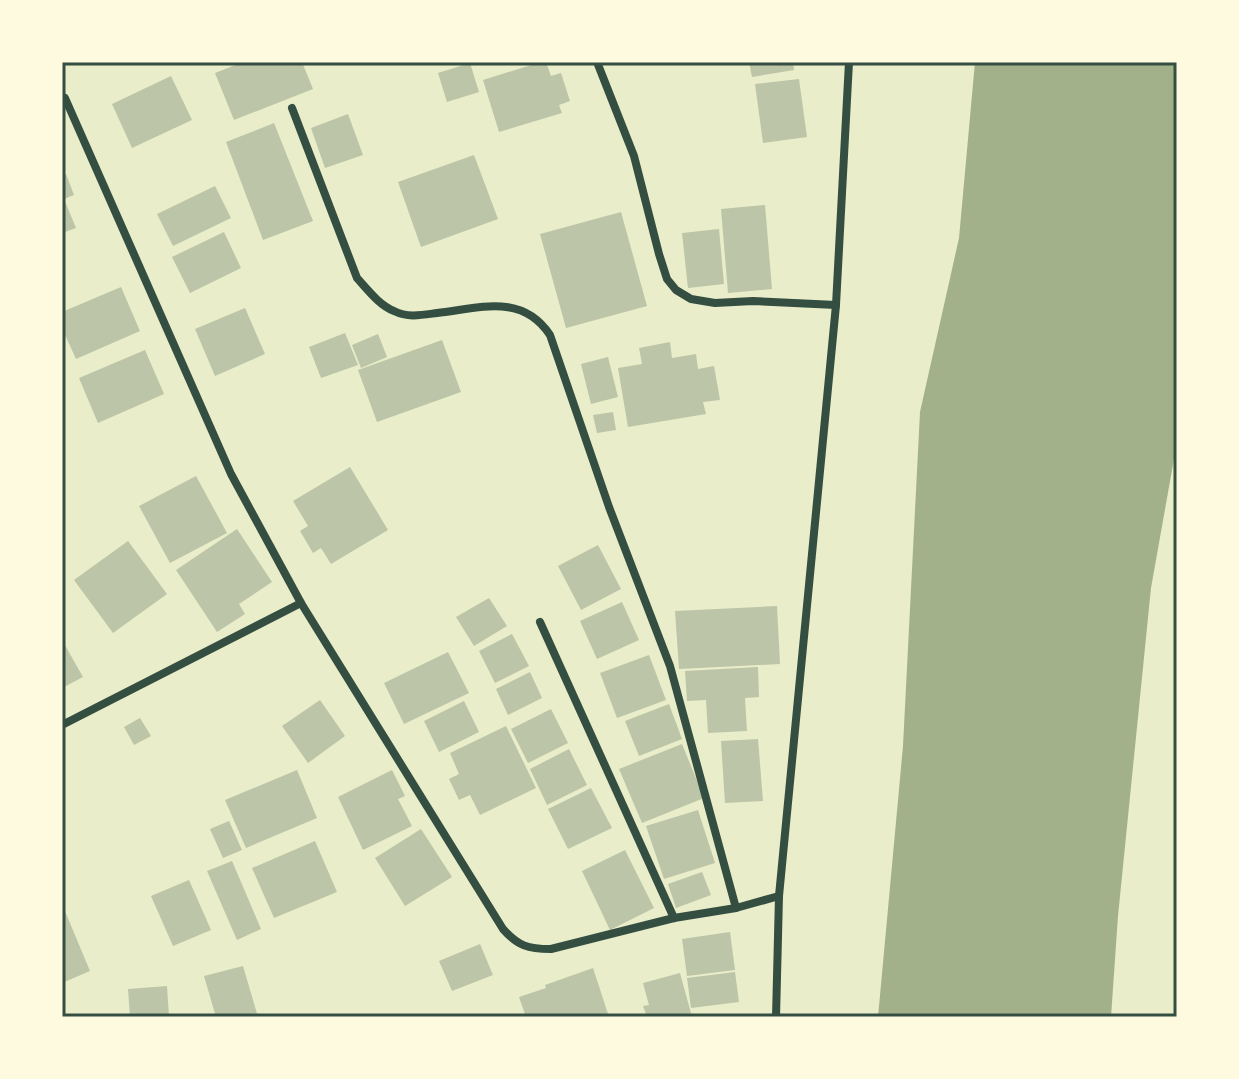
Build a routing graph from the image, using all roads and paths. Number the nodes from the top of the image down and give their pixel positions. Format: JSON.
{"nodes":[{"id":1,"x":597,"y":62,"type":"edge"},
{"id":2,"x":849,"y":62,"type":"edge"},
{"id":3,"x":65,"y":98,"type":"dead end"},
{"id":4,"x":292,"y":108,"type":"dead end"},
{"id":5,"x":836,"y":305,"type":"junction"},
{"id":6,"x":301,"y":603,"type":"junction"},
{"id":7,"x":540,"y":622,"type":"dead end"},
{"id":8,"x":62,"y":725,"type":"edge"},
{"id":9,"x":779,"y":896,"type":"junction"},
{"id":10,"x":736,"y":908,"type":"junction"},
{"id":11,"x":674,"y":918,"type":"junction"},
{"id":12,"x":776,"y":1017,"type":"edge"}],
"edges":[{"from":1,"to":5,"type":"street"},
{"from":2,"to":5,"type":"street"},
{"from":3,"to":6,"type":"street"},
{"from":4,"to":10,"type":"street"},
{"from":5,"to":9,"type":"street"},
{"from":6,"to":8,"type":"street"},
{"from":6,"to":11,"type":"street"},
{"from":7,"to":11,"type":"street"},
{"from":9,"to":10,"type":"street"},
{"from":9,"to":12,"type":"street"},
{"from":10,"to":11,"type":"street"}]}
